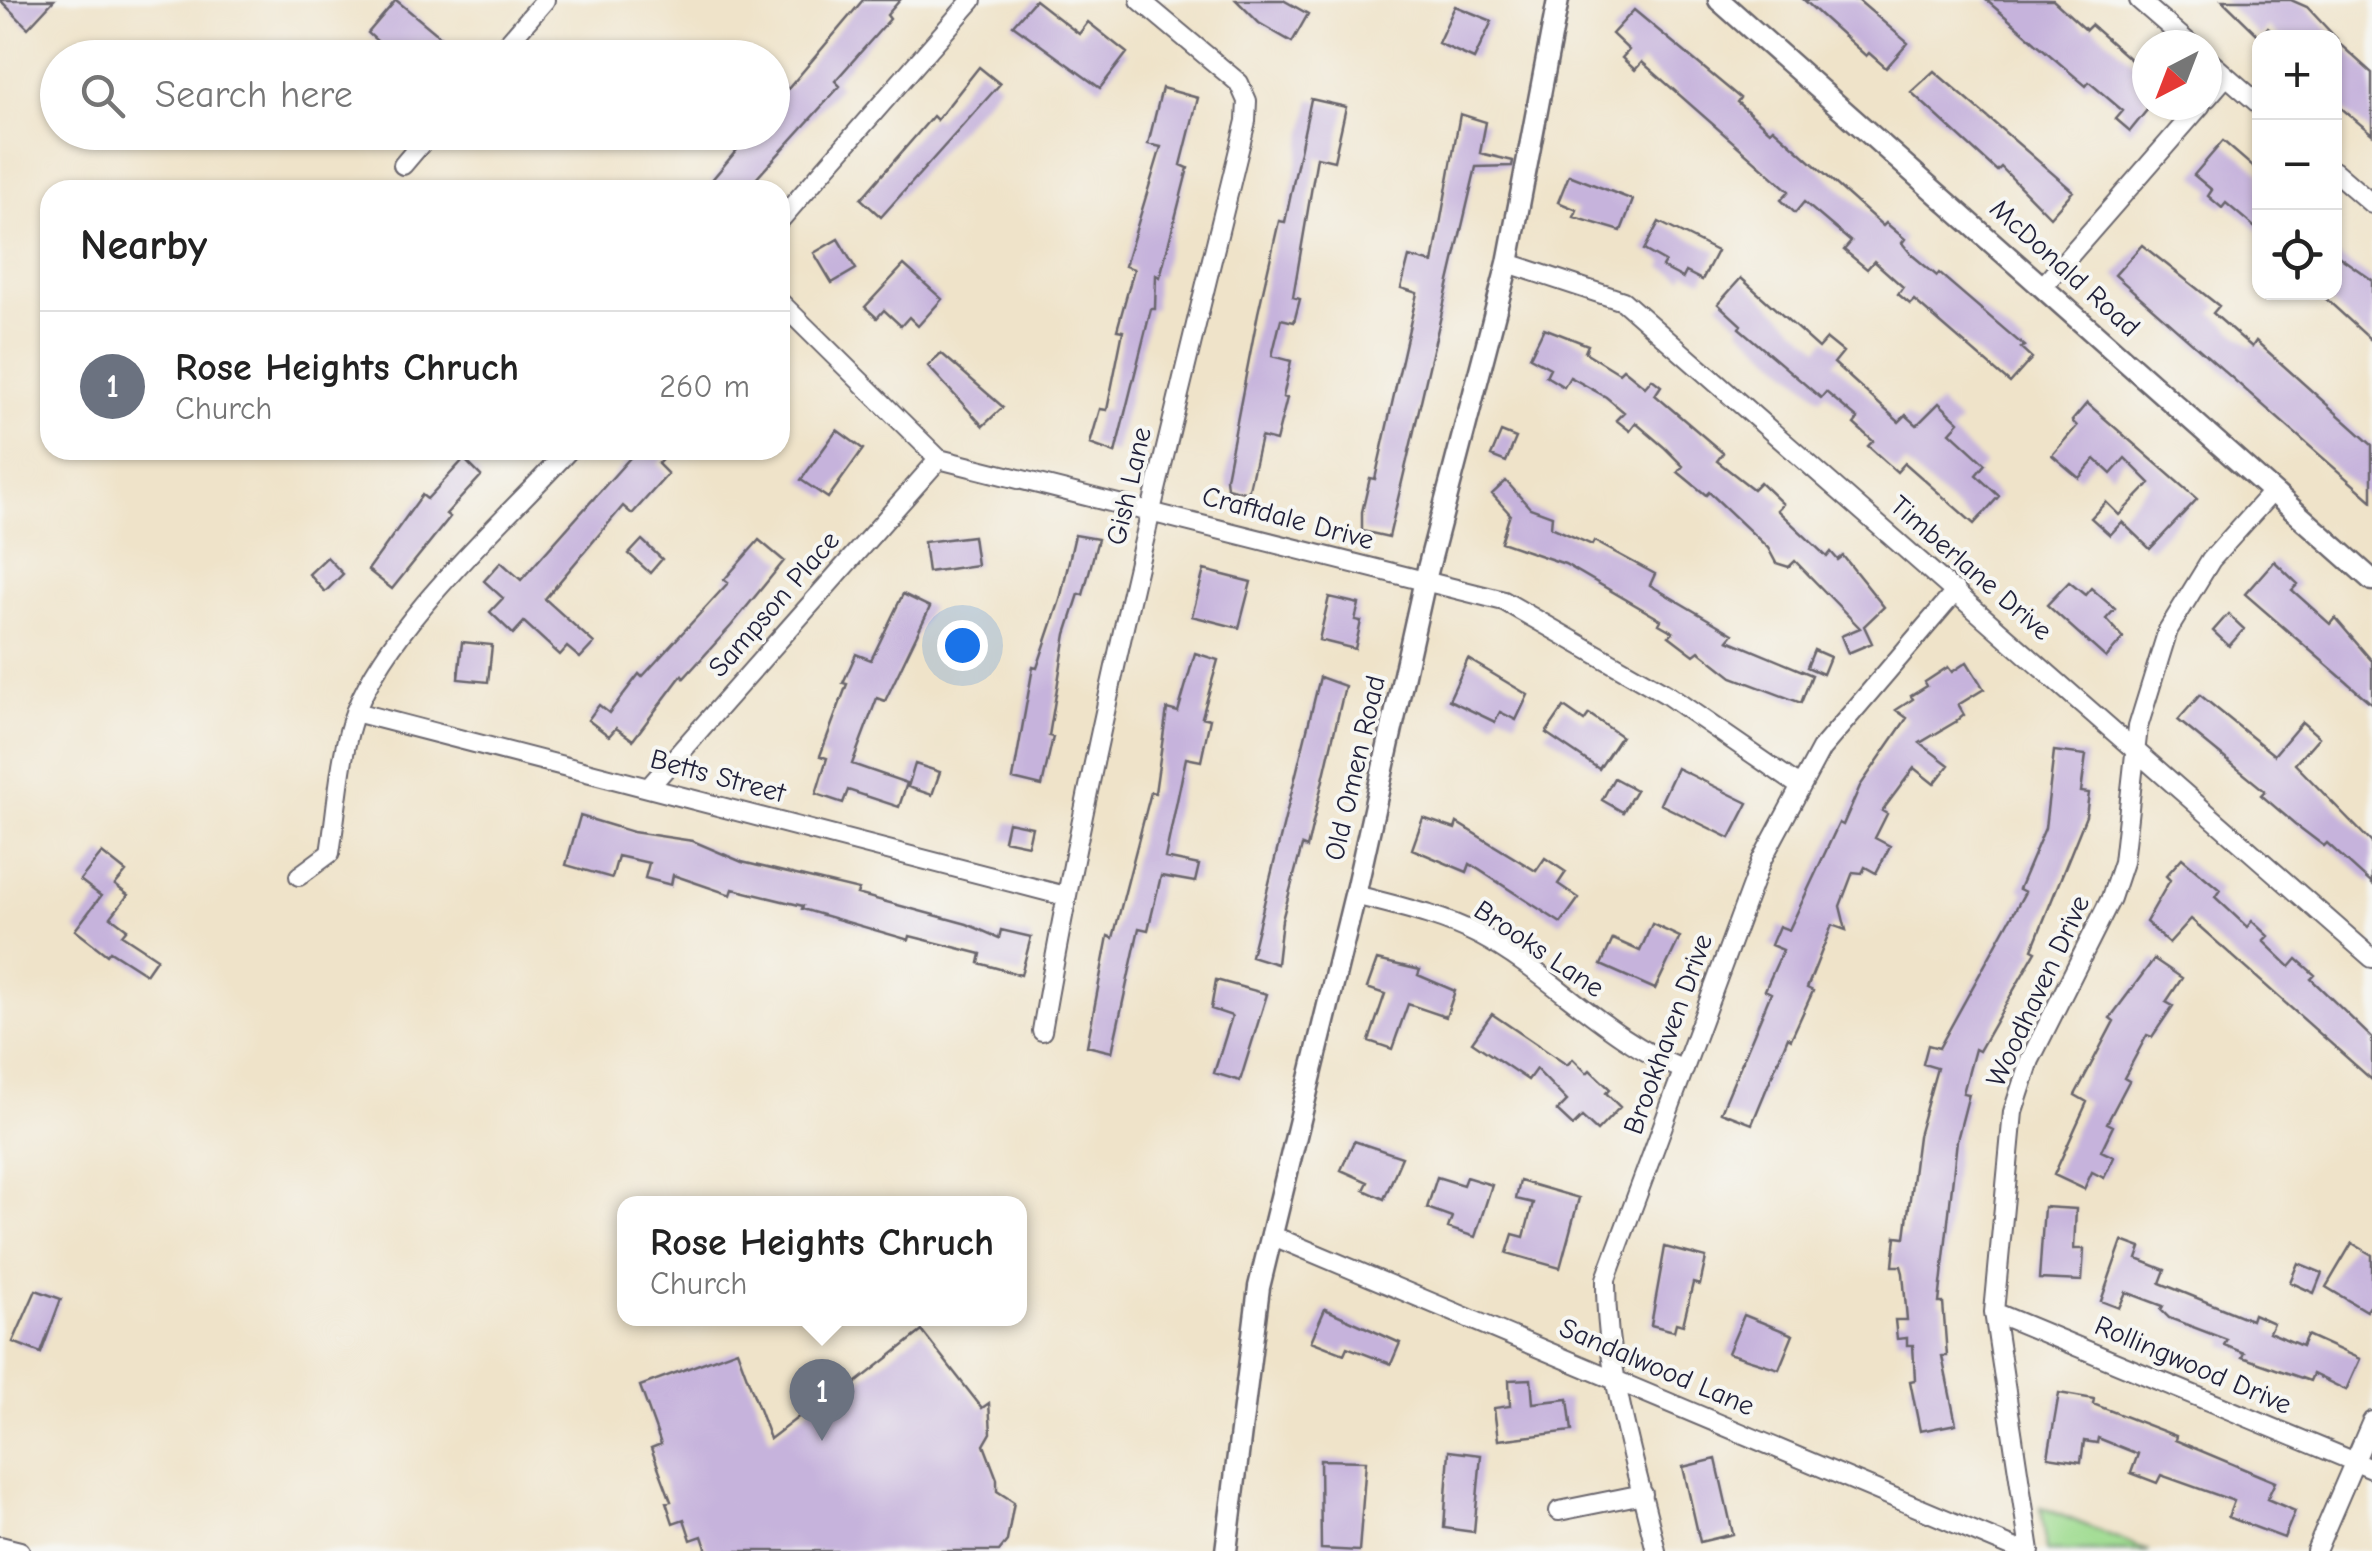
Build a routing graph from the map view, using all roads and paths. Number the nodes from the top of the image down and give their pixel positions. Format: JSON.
{"nodes":[{"id":1,"x":544,"y":0,"type":"edge"},
{"id":2,"x":972,"y":0,"type":"edge"},
{"id":3,"x":1140,"y":0,"type":"edge"},
{"id":4,"x":1558,"y":0,"type":"edge"},
{"id":5,"x":1719,"y":0,"type":"edge"},
{"id":6,"x":2139,"y":0,"type":"edge"},
{"id":7,"x":2173,"y":30,"type":"edge"},
{"id":8,"x":510,"y":40,"type":"edge"},
{"id":9,"x":2222,"y":73,"type":"edge"},
{"id":10,"x":2226,"y":76,"type":"junction"},
{"id":11,"x":2222,"y":81,"type":"edge"},
{"id":12,"x":2252,"y":98,"type":"edge"},
{"id":13,"x":2188,"y":120,"type":"edge"},
{"id":14,"x":416,"y":150,"type":"edge"},
{"id":15,"x":403,"y":165,"type":"dead end"},
{"id":16,"x":2342,"y":178,"type":"edge"},
{"id":17,"x":2372,"y":204,"type":"edge"},
{"id":18,"x":790,"y":209,"type":"edge"},
{"id":19,"x":1508,"y":263,"type":"junction"},
{"id":20,"x":2044,"y":285,"type":"junction"},
{"id":21,"x":790,"y":312,"type":"edge"},
{"id":22,"x":939,"y":459,"type":"junction"},
{"id":23,"x":560,"y":460,"type":"edge"},
{"id":24,"x":2272,"y":492,"type":"junction"},
{"id":25,"x":1151,"y":510,"type":"junction"},
{"id":26,"x":1425,"y":580,"type":"junction"},
{"id":27,"x":2372,"y":580,"type":"edge"},
{"id":28,"x":1956,"y":591,"type":"junction"},
{"id":29,"x":355,"y":712,"type":"junction"},
{"id":30,"x":2136,"y":751,"type":"junction"},
{"id":31,"x":1798,"y":785,"type":"junction"},
{"id":32,"x":650,"y":786,"type":"junction"},
{"id":33,"x":299,"y":876,"type":"dead end"},
{"id":34,"x":1354,"y":895,"type":"junction"},
{"id":35,"x":1065,"y":896,"type":"junction"},
{"id":36,"x":2372,"y":958,"type":"edge"},
{"id":37,"x":1042,"y":1031,"type":"dead end"},
{"id":38,"x":1684,"y":1070,"type":"junction"},
{"id":39,"x":1271,"y":1235,"type":"junction"},
{"id":40,"x":1994,"y":1312,"type":"junction"},
{"id":41,"x":1615,"y":1380,"type":"junction"},
{"id":42,"x":2372,"y":1421,"type":"edge"},
{"id":43,"x":2352,"y":1461,"type":"junction"},
{"id":44,"x":2372,"y":1469,"type":"edge"},
{"id":45,"x":1643,"y":1494,"type":"junction"},
{"id":46,"x":1559,"y":1511,"type":"dead end"},
{"id":47,"x":0,"y":1546,"type":"edge"},
{"id":48,"x":20,"y":1551,"type":"edge"},
{"id":49,"x":1226,"y":1551,"type":"edge"},
{"id":50,"x":1656,"y":1551,"type":"edge"},
{"id":51,"x":2021,"y":1551,"type":"edge"},
{"id":52,"x":2030,"y":1551,"type":"edge"},
{"id":53,"x":2316,"y":1551,"type":"edge"}],
"edges":[{"from":1,"to":8,"type":"street"},
{"from":2,"to":18,"type":"street"},
{"from":3,"to":25,"type":"street","name":"Gish Lane"},
{"from":4,"to":19,"type":"street","name":"Old Omen Road"},
{"from":5,"to":20,"type":"street","name":"McDonald Road"},
{"from":6,"to":7,"type":"street"},
{"from":9,"to":10,"type":"street"},
{"from":10,"to":11,"type":"street"},
{"from":10,"to":12,"type":"street"},
{"from":13,"to":20,"type":"street"},
{"from":14,"to":15,"type":"street"},
{"from":16,"to":17,"type":"street"},
{"from":19,"to":26,"type":"street","name":"Old Omen Road"},
{"from":19,"to":28,"type":"street","name":"Timberlane Drive"},
{"from":20,"to":24,"type":"street","name":"McDonald Road"},
{"from":21,"to":22,"type":"street"},
{"from":22,"to":25,"type":"street","name":"Craftdale Drive"},
{"from":22,"to":32,"type":"street","name":"Sampson Place"},
{"from":23,"to":29,"type":"street"},
{"from":24,"to":27,"type":"street","name":"McDonald Road"},
{"from":24,"to":30,"type":"street","name":"Woodhaven Drive"},
{"from":25,"to":26,"type":"street","name":"Craftdale Drive"},
{"from":25,"to":35,"type":"street","name":"Gish Lane"},
{"from":26,"to":31,"type":"street","name":"Craftdale Drive"},
{"from":26,"to":34,"type":"street","name":"Old Omen Road"},
{"from":28,"to":30,"type":"street","name":"Timberlane Drive"},
{"from":28,"to":31,"type":"street","name":"Brookhaven Drive"},
{"from":29,"to":32,"type":"street","name":"Betts Street"},
{"from":29,"to":33,"type":"street"},
{"from":30,"to":36,"type":"street","name":"Timberlane Drive"},
{"from":30,"to":40,"type":"street","name":"Woodhaven Drive"},
{"from":31,"to":38,"type":"street","name":"Brookhaven Drive"},
{"from":32,"to":35,"type":"street","name":"Betts Street"},
{"from":34,"to":38,"type":"street","name":"Brooks Lane"},
{"from":34,"to":39,"type":"street","name":"Old Omen Road"},
{"from":35,"to":37,"type":"street","name":"Gish Lane"},
{"from":38,"to":41,"type":"street","name":"Brookhaven Drive"},
{"from":39,"to":41,"type":"street","name":"Sandalwood Lane"},
{"from":39,"to":49,"type":"street","name":"Old Omen Road"},
{"from":40,"to":43,"type":"street","name":"Rollingwood Drive"},
{"from":40,"to":52,"type":"street","name":"Woodhaven Drive"},
{"from":41,"to":45,"type":"street","name":"Brookhaven Drive"},
{"from":41,"to":51,"type":"street","name":"Sandalwood Lane"},
{"from":42,"to":43,"type":"street"},
{"from":43,"to":44,"type":"street","name":"Rollingwood Drive"},
{"from":43,"to":53,"type":"street"},
{"from":45,"to":46,"type":"street"},
{"from":45,"to":50,"type":"street","name":"Brookhaven Drive"},
{"from":47,"to":48,"type":"street"}]}
